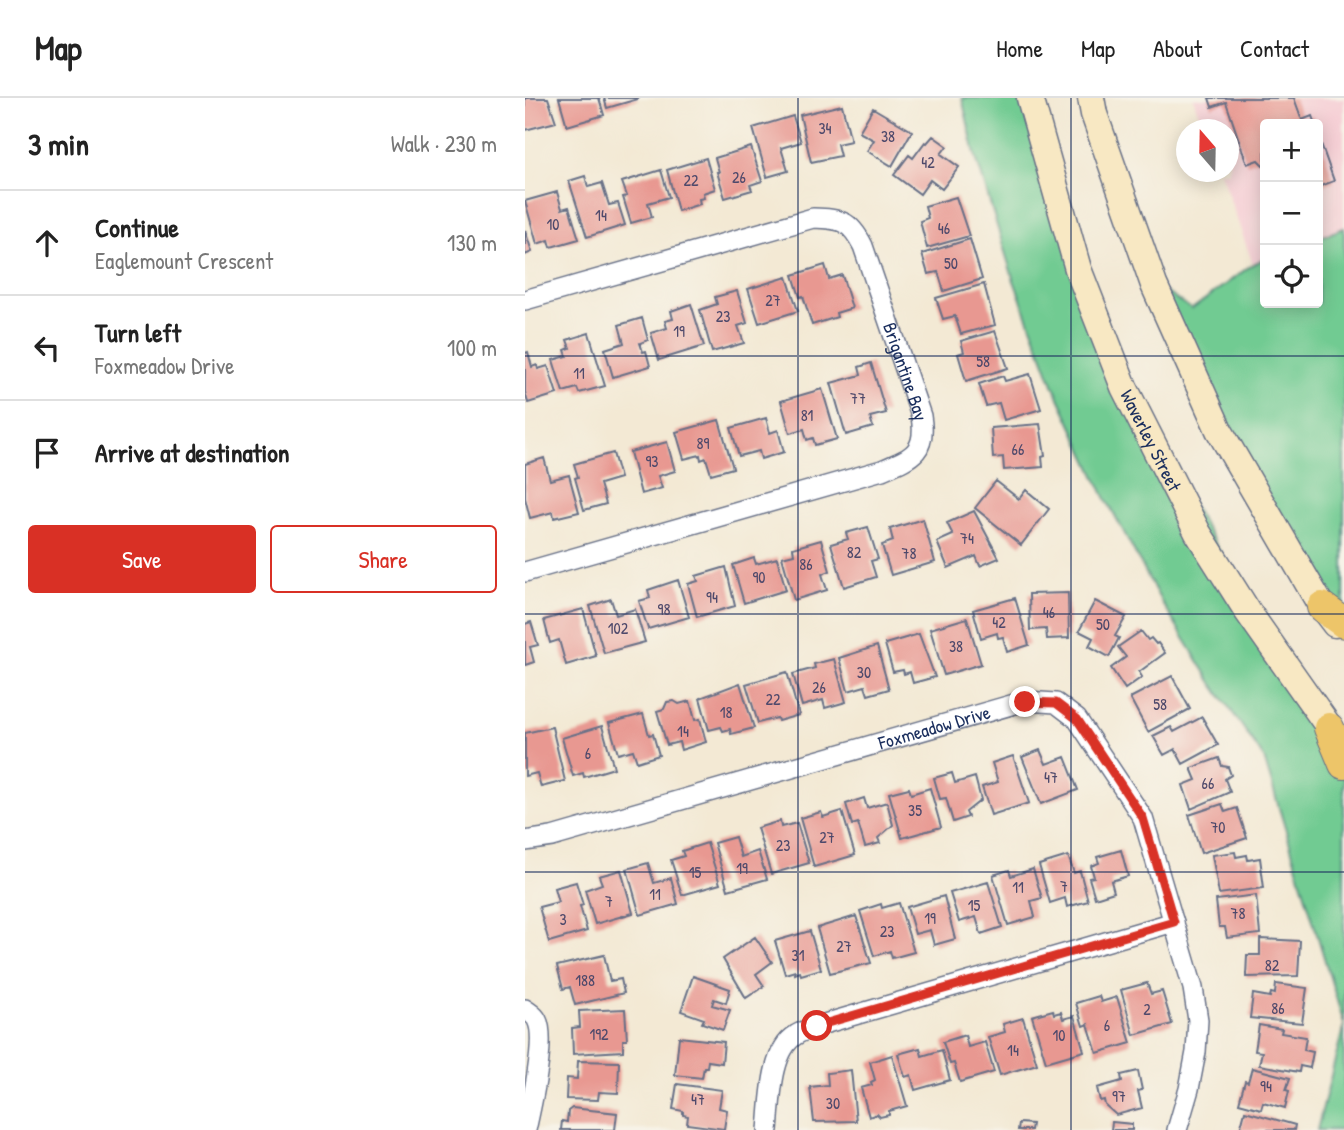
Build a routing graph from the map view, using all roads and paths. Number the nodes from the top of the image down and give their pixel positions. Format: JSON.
{"nodes":[{"id":1,"x":1030,"y":98,"type":"edge"},
{"id":2,"x":1091,"y":98,"type":"edge"},
{"id":3,"x":525,"y":300,"type":"edge"},
{"id":4,"x":525,"y":572,"type":"edge"},
{"id":5,"x":1333,"y":615,"type":"edge"},
{"id":6,"x":1344,"y":636,"type":"edge"},
{"id":7,"x":1337,"y":738,"type":"edge"},
{"id":8,"x":1344,"y":764,"type":"edge"},
{"id":9,"x":525,"y":841,"type":"edge"},
{"id":10,"x":1174,"y":922,"type":"junction"},
{"id":11,"x":525,"y":1009,"type":"edge"},
{"id":12,"x":526,"y":1130,"type":"edge"},
{"id":13,"x":768,"y":1130,"type":"edge"},
{"id":14,"x":1177,"y":1130,"type":"edge"}],
"edges":[{"from":1,"to":7,"type":"main road","name":"Waverley Street"},
{"from":2,"to":5,"type":"main road"},
{"from":3,"to":4,"type":"street","name":"Brigantine Bay"},
{"from":5,"to":6,"type":"main road"},
{"from":7,"to":8,"type":"main road"},
{"from":9,"to":10,"type":"street","name":"Foxmeadow Drive"},
{"from":10,"to":13,"type":"street"},
{"from":10,"to":14,"type":"street","name":"Foxmeadow Drive"},
{"from":11,"to":12,"type":"street"}]}
